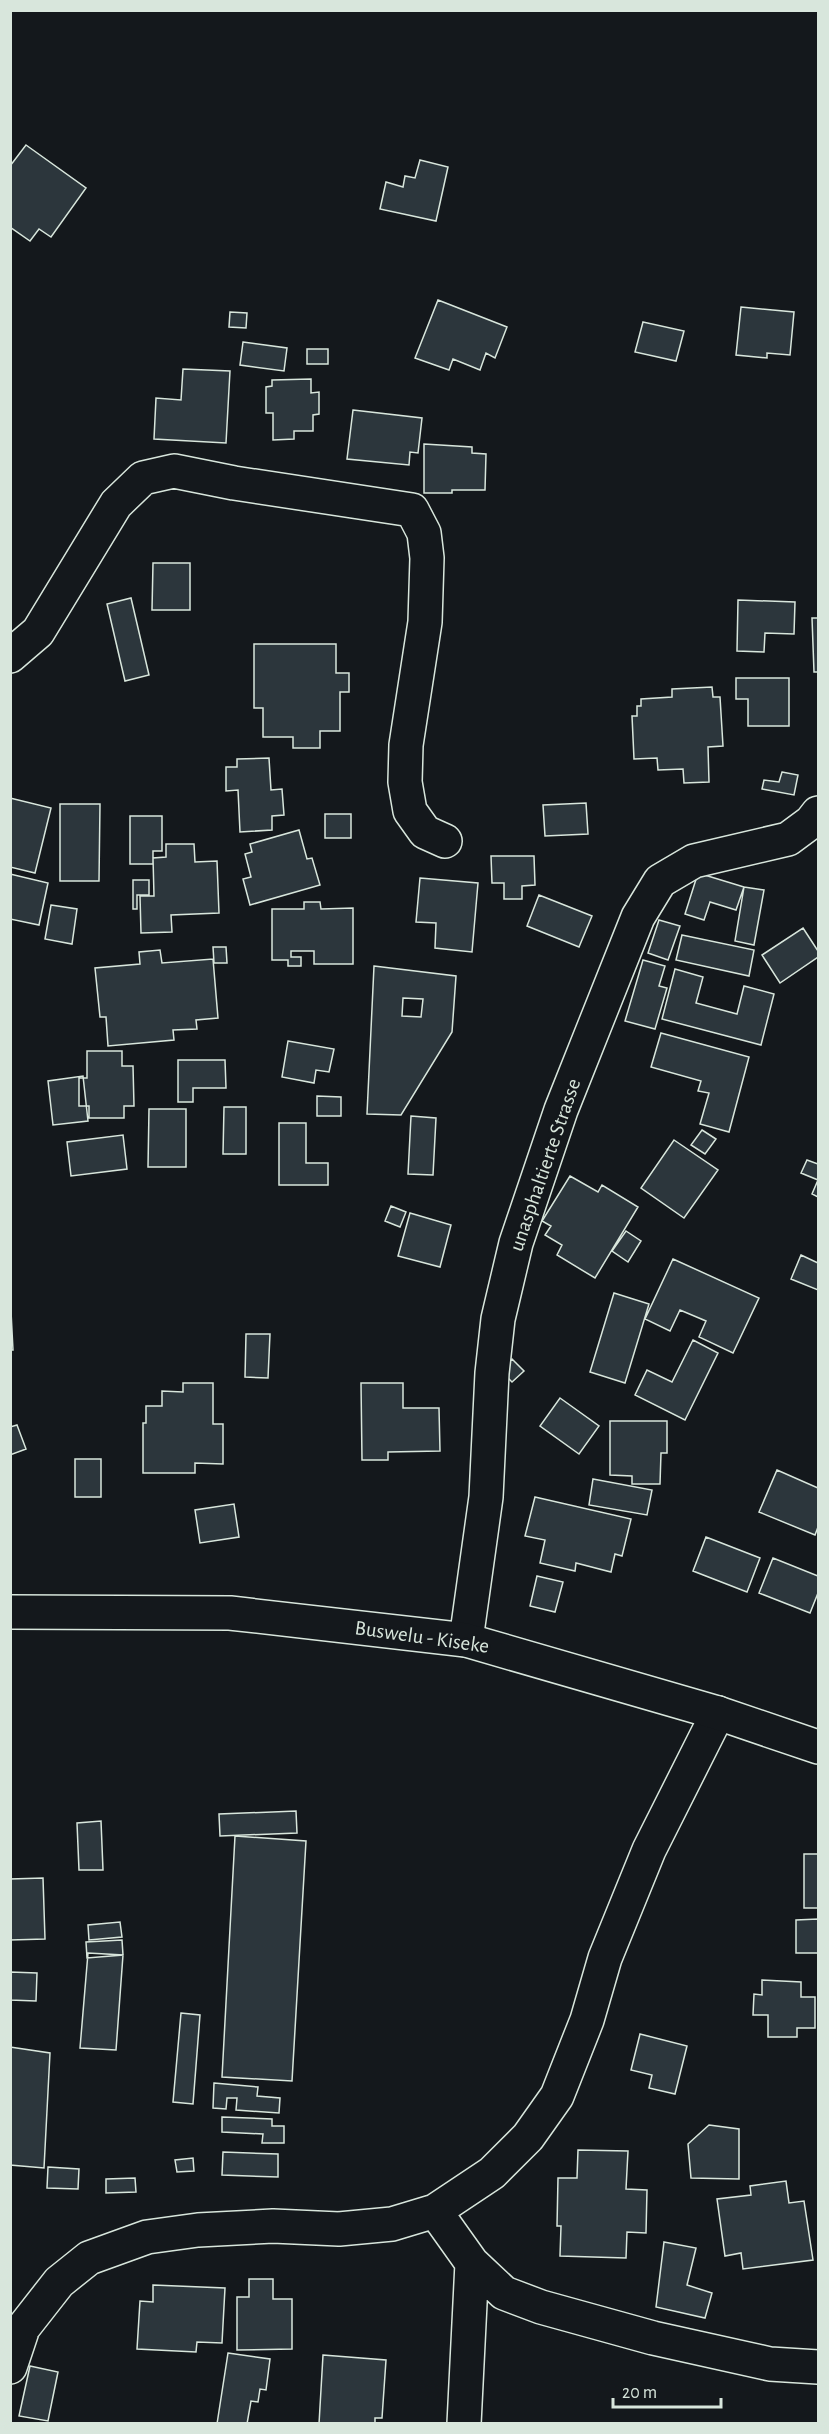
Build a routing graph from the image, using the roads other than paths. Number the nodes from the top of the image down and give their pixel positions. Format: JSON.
{"nodes":[{"id":1,"x":10,"y":656,"type":"edge"},
{"id":2,"x":819,"y":813,"type":"edge"},
{"id":3,"x":445,"y":841,"type":"dead end"},
{"id":4,"x":10,"y":1612,"type":"edge"},
{"id":5,"x":466,"y":1640,"type":"junction"},
{"id":6,"x":718,"y":1713,"type":"junction"},
{"id":7,"x":819,"y":1747,"type":"edge"},
{"id":8,"x":435,"y":2211,"type":"junction"},
{"id":9,"x":472,"y":2263,"type":"junction"},
{"id":10,"x":10,"y":2367,"type":"edge"},
{"id":11,"x":819,"y":2367,"type":"edge"},
{"id":12,"x":464,"y":2424,"type":"edge"}],
"edges":[{"from":1,"to":3,"type":"street"},
{"from":2,"to":5,"type":"street","name":"unasphaltierte Strasse"},
{"from":4,"to":5,"type":"street","name":"Buswelu - Kiseke"},
{"from":5,"to":6,"type":"street","name":"Buswelu - Kiseke"},
{"from":6,"to":7,"type":"street","name":"Buswelu - Kiseke"},
{"from":6,"to":8,"type":"street"},
{"from":8,"to":9,"type":"street"},
{"from":8,"to":10,"type":"street"},
{"from":9,"to":11,"type":"street"},
{"from":9,"to":12,"type":"street"}]}
